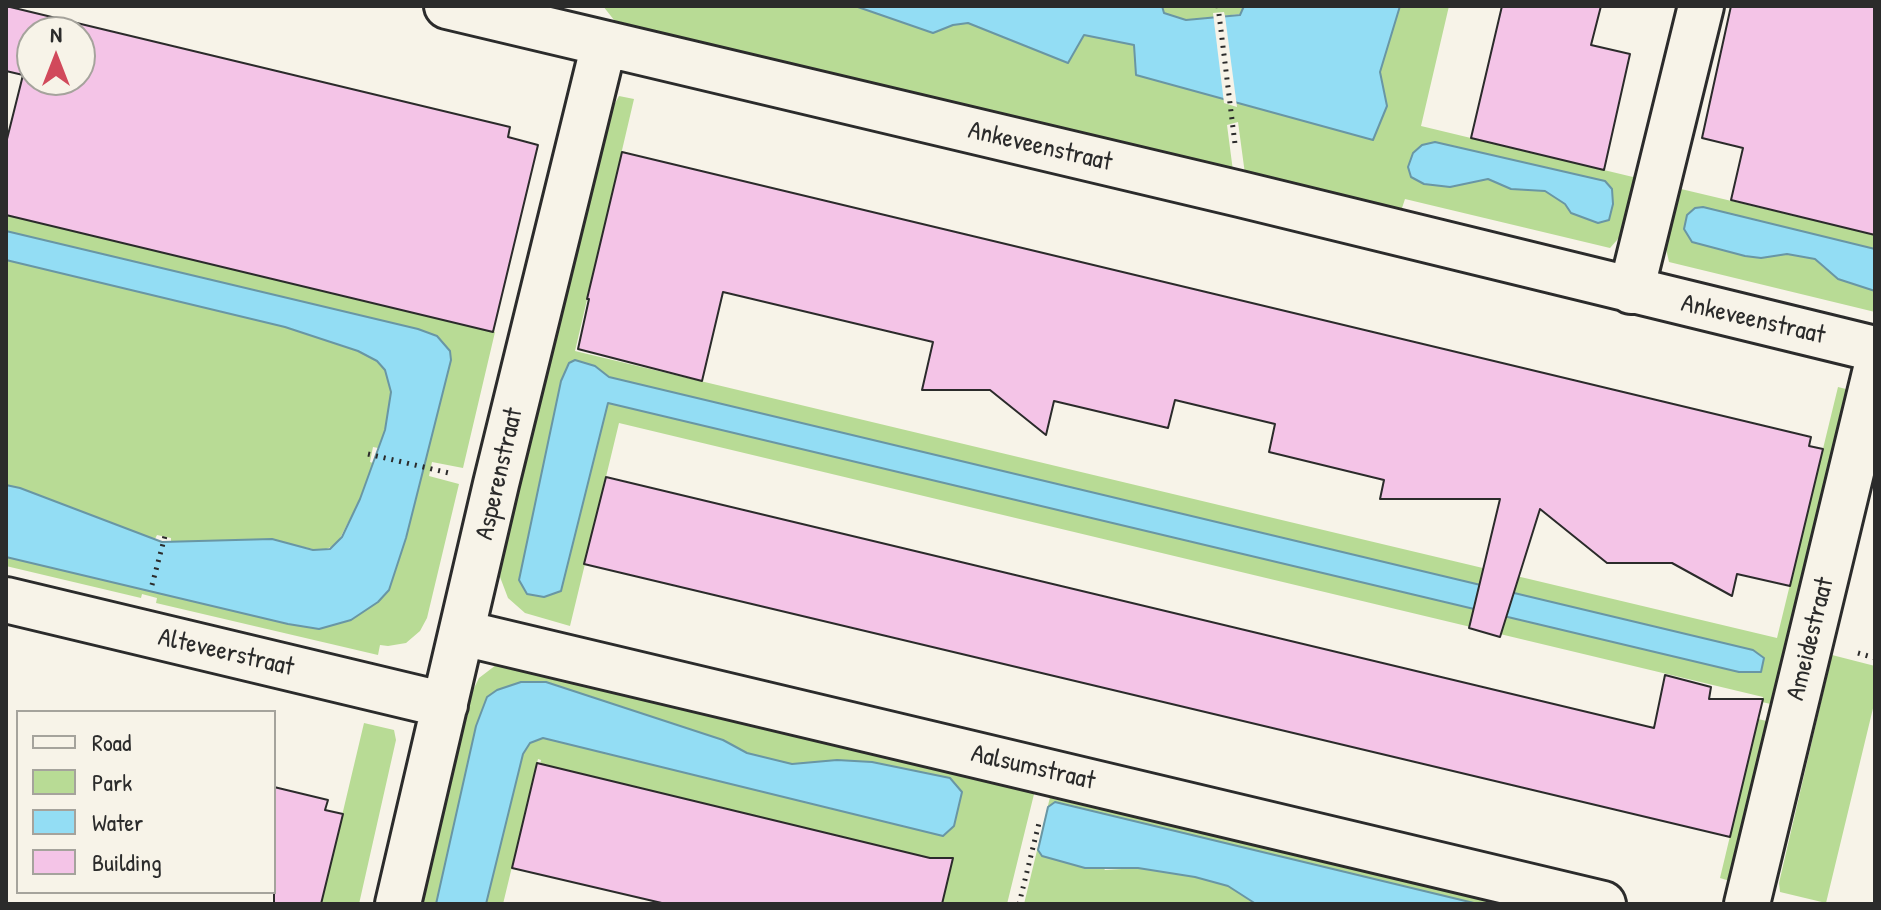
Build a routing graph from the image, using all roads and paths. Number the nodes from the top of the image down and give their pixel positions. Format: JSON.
{"nodes":[{"id":1,"x":447,"y":6,"type":"edge"},
{"id":2,"x":1218,"y":6,"type":"edge"},
{"id":3,"x":1701,"y":6,"type":"edge"},
{"id":4,"x":581,"y":28,"type":"edge"},
{"id":5,"x":1232,"y":123,"type":"dead end"},
{"id":6,"x":1631,"y":291,"type":"junction"},
{"id":7,"x":1875,"y":349,"type":"edge"},
{"id":8,"x":1875,"y":373,"type":"edge"},
{"id":9,"x":368,"y":454,"type":"dead end"},
{"id":10,"x":431,"y":469,"type":"dead end"},
{"id":11,"x":165,"y":536,"type":"dead end"},
{"id":12,"x":149,"y":593,"type":"dead end"},
{"id":13,"x":6,"y":600,"type":"edge"},
{"id":14,"x":463,"y":633,"type":"junction"},
{"id":15,"x":445,"y":705,"type":"junction"},
{"id":16,"x":1051,"y":773,"type":"junction"},
{"id":17,"x":398,"y":904,"type":"edge"},
{"id":18,"x":1019,"y":904,"type":"edge"},
{"id":19,"x":1603,"y":904,"type":"edge"},
{"id":20,"x":1747,"y":904,"type":"edge"}],
"edges":[{"from":1,"to":4,"type":"street","name":"Ankeveenstraat"},
{"from":2,"to":5,"type":"path"},
{"from":3,"to":6,"type":"street"},
{"from":4,"to":6,"type":"street","name":"Ankeveenstraat"},
{"from":4,"to":14,"type":"street","name":"Asperenstraat"},
{"from":6,"to":7,"type":"street","name":"Ankeveenstraat"},
{"from":8,"to":20,"type":"street","name":"Ameidestraat"},
{"from":9,"to":10,"type":"path"},
{"from":11,"to":12,"type":"path"},
{"from":13,"to":15,"type":"street","name":"Alteveerstraat"},
{"from":14,"to":15,"type":"street","name":"Asperenstraat"},
{"from":14,"to":16,"type":"street","name":"Aalsumstraat"},
{"from":15,"to":17,"type":"street","name":"Asperenstraat"},
{"from":16,"to":18,"type":"path"},
{"from":16,"to":19,"type":"street","name":"Aalsumstraat"}]}
